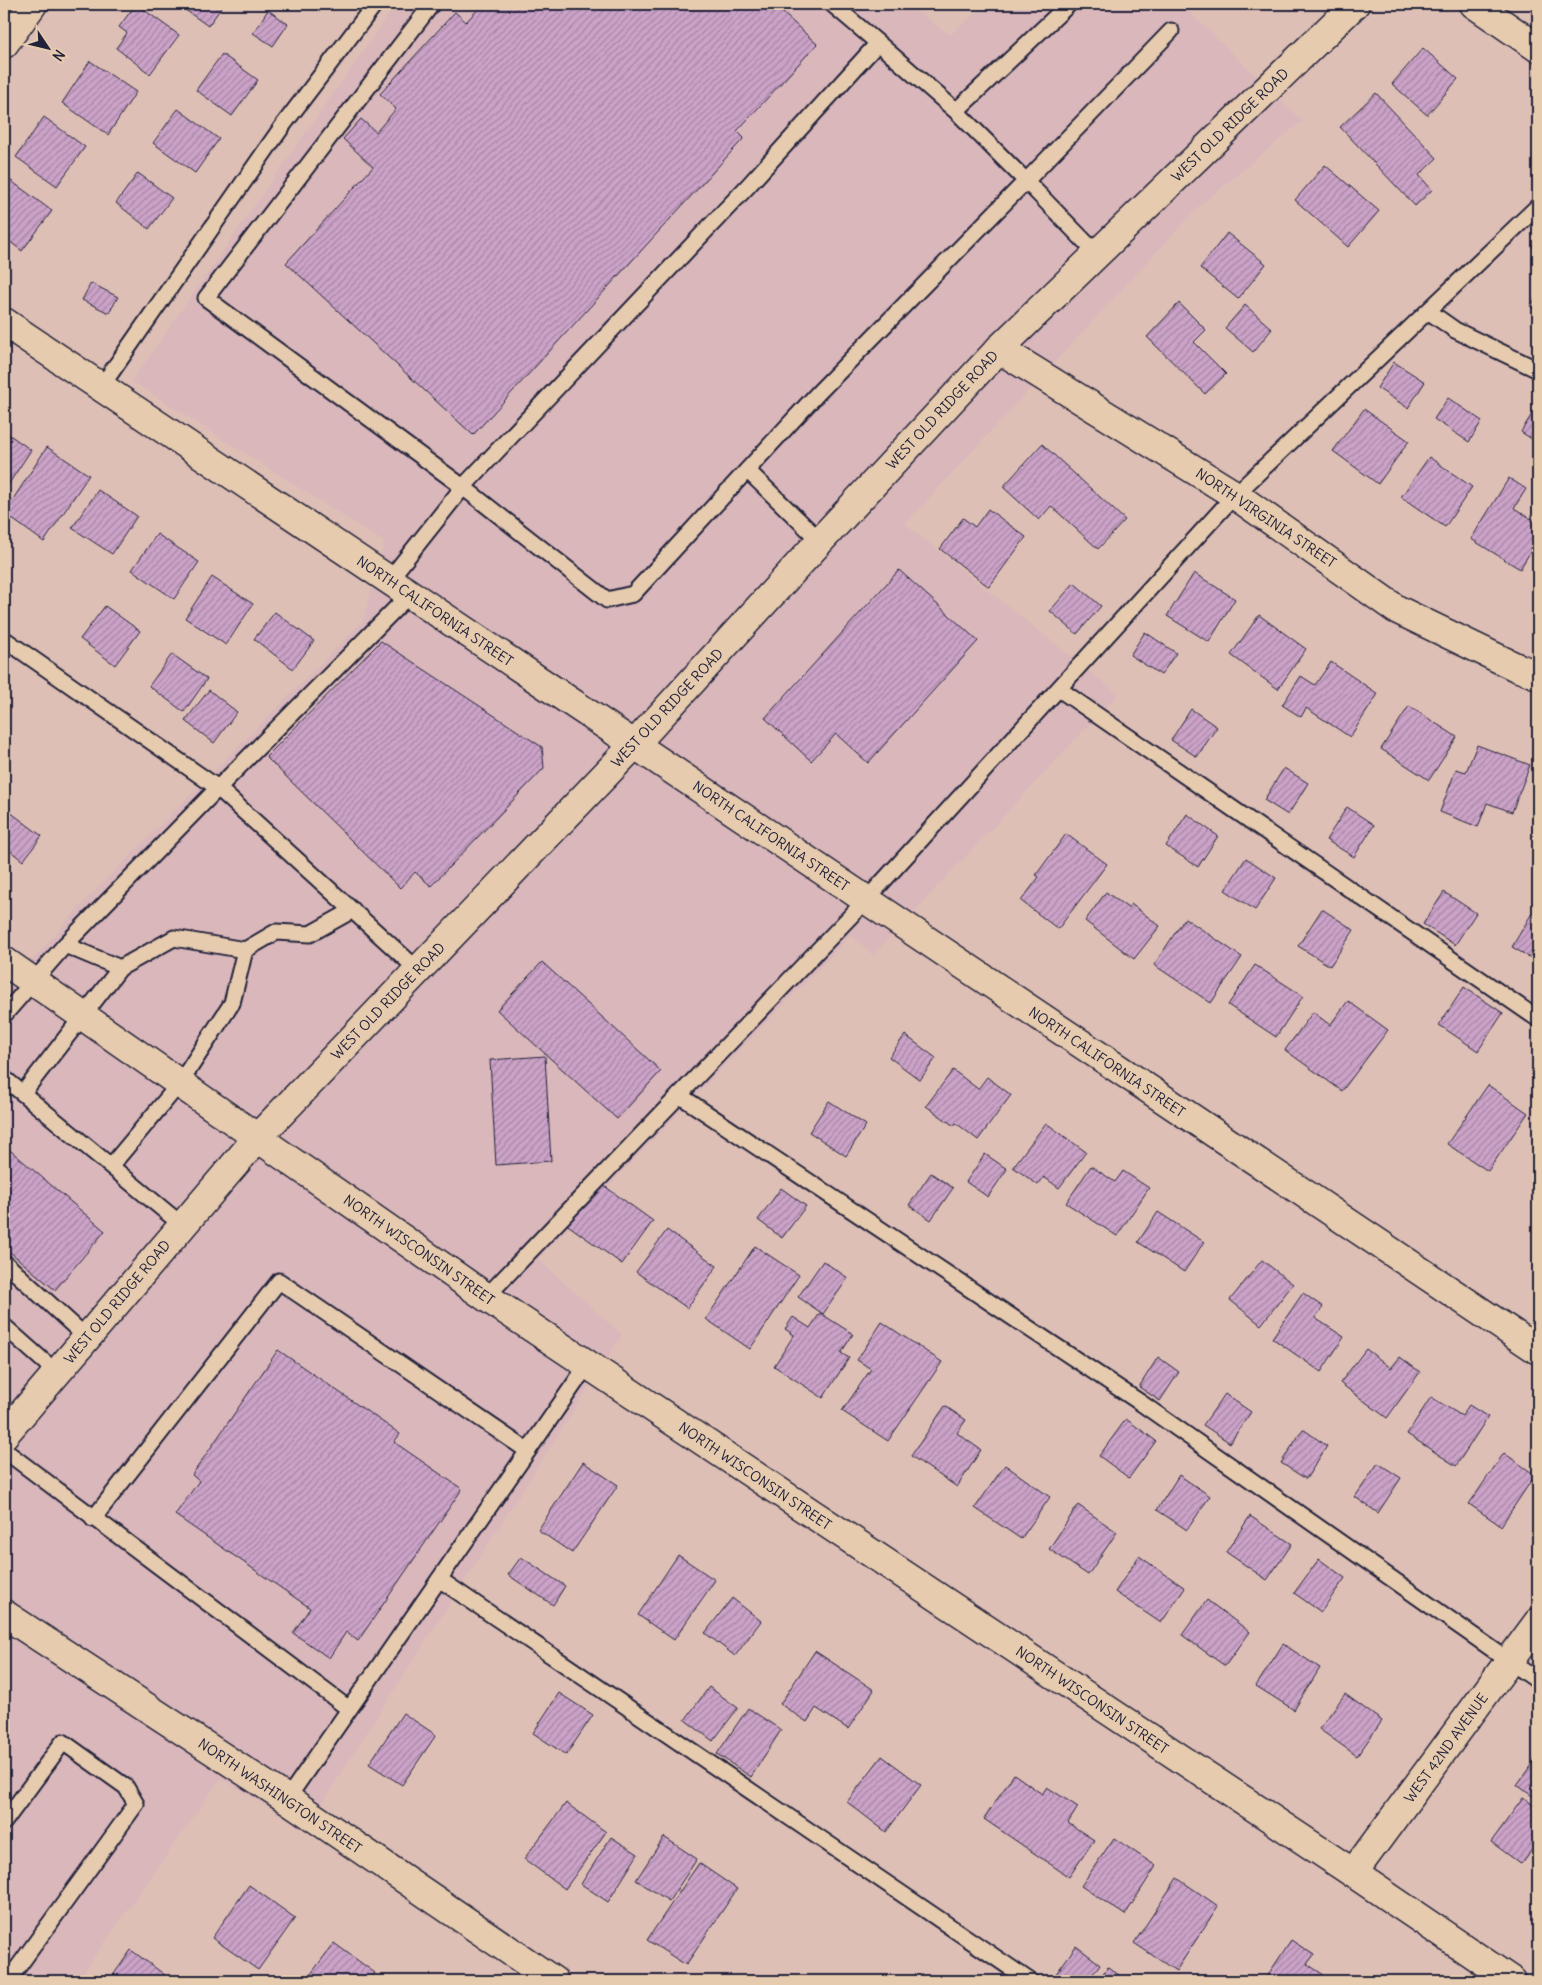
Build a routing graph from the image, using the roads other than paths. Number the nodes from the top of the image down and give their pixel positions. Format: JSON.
{"nodes":[{"id":1,"x":33,"y":4,"type":"edge"},
{"id":2,"x":375,"y":4,"type":"edge"},
{"id":3,"x":432,"y":4,"type":"edge"},
{"id":4,"x":832,"y":4,"type":"edge"},
{"id":5,"x":1069,"y":4,"type":"edge"},
{"id":6,"x":1356,"y":4,"type":"edge"},
{"id":7,"x":1474,"y":4,"type":"edge"},
{"id":8,"x":1171,"y":32,"type":"dead end"},
{"id":9,"x":878,"y":43,"type":"junction"},
{"id":10,"x":4,"y":44,"type":"edge"},
{"id":11,"x":1538,"y":48,"type":"edge"},
{"id":12,"x":956,"y":112,"type":"junction"},
{"id":13,"x":1026,"y":181,"type":"junction"},
{"id":14,"x":1538,"y":206,"type":"edge"},
{"id":15,"x":1097,"y":254,"type":"junction"},
{"id":16,"x":1428,"y":311,"type":"junction"},
{"id":17,"x":4,"y":322,"type":"edge"},
{"id":18,"x":999,"y":349,"type":"junction"},
{"id":19,"x":1538,"y":370,"type":"edge"},
{"id":20,"x":101,"y":387,"type":"junction"},
{"id":21,"x":747,"y":470,"type":"junction"},
{"id":22,"x":463,"y":487,"type":"junction"},
{"id":23,"x":1235,"y":495,"type":"junction"},
{"id":24,"x":820,"y":541,"type":"junction"},
{"id":25,"x":399,"y":587,"type":"junction"},
{"id":26,"x":4,"y":639,"type":"edge"},
{"id":27,"x":1538,"y":675,"type":"edge"},
{"id":28,"x":1059,"y":689,"type":"junction"},
{"id":29,"x":634,"y":745,"type":"junction"},
{"id":30,"x":218,"y":788,"type":"junction"},
{"id":31,"x":866,"y":900,"type":"junction"},
{"id":32,"x":353,"y":910,"type":"junction"},
{"id":33,"x":65,"y":944,"type":"junction"},
{"id":34,"x":245,"y":950,"type":"junction"},
{"id":35,"x":4,"y":961,"type":"edge"},
{"id":36,"x":120,"y":968,"type":"junction"},
{"id":37,"x":418,"y":970,"type":"junction"},
{"id":38,"x":34,"y":982,"type":"junction"},
{"id":39,"x":4,"y":1015,"type":"edge"},
{"id":40,"x":83,"y":1016,"type":"junction"},
{"id":41,"x":1538,"y":1019,"type":"edge"},
{"id":42,"x":4,"y":1078,"type":"edge"},
{"id":43,"x":180,"y":1083,"type":"junction"},
{"id":44,"x":23,"y":1093,"type":"junction"},
{"id":45,"x":679,"y":1095,"type":"junction"},
{"id":46,"x":258,"y":1137,"type":"junction"},
{"id":47,"x":111,"y":1166,"type":"junction"},
{"id":48,"x":182,"y":1225,"type":"junction"},
{"id":49,"x":4,"y":1262,"type":"edge"},
{"id":50,"x":486,"y":1297,"type":"junction"},
{"id":51,"x":4,"y":1326,"type":"edge"},
{"id":52,"x":87,"y":1338,"type":"junction"},
{"id":53,"x":1538,"y":1350,"type":"edge"},
{"id":54,"x":588,"y":1364,"type":"junction"},
{"id":55,"x":57,"y":1373,"type":"junction"},
{"id":56,"x":4,"y":1435,"type":"edge"},
{"id":57,"x":4,"y":1450,"type":"edge"},
{"id":58,"x":528,"y":1451,"type":"junction"},
{"id":59,"x":93,"y":1519,"type":"junction"},
{"id":60,"x":439,"y":1579,"type":"junction"},
{"id":61,"x":4,"y":1614,"type":"edge"},
{"id":62,"x":1538,"y":1622,"type":"edge"},
{"id":63,"x":1509,"y":1661,"type":"junction"},
{"id":64,"x":1538,"y":1681,"type":"edge"},
{"id":65,"x":349,"y":1709,"type":"junction"},
{"id":66,"x":287,"y":1799,"type":"junction"},
{"id":67,"x":4,"y":1822,"type":"edge"},
{"id":68,"x":1353,"y":1873,"type":"junction"},
{"id":69,"x":8,"y":1981,"type":"edge"},
{"id":70,"x":554,"y":1981,"type":"edge"},
{"id":71,"x":1030,"y":1981,"type":"edge"},
{"id":72,"x":1512,"y":1981,"type":"edge"}],
"edges":[{"from":1,"to":10,"type":"street"},
{"from":2,"to":20,"type":"lane"},
{"from":3,"to":22,"type":"lane"},
{"from":4,"to":9,"type":"lane"},
{"from":5,"to":12,"type":"lane"},
{"from":6,"to":15,"type":"street","name":"WEST OLD RIDGE ROAD"},
{"from":7,"to":11,"type":"street"},
{"from":8,"to":13,"type":"lane"},
{"from":9,"to":12,"type":"lane"},
{"from":9,"to":22,"type":"lane"},
{"from":12,"to":13,"type":"lane"},
{"from":13,"to":15,"type":"lane"},
{"from":13,"to":21,"type":"lane"},
{"from":14,"to":16,"type":"lane"},
{"from":15,"to":18,"type":"street","name":"WEST OLD RIDGE ROAD"},
{"from":16,"to":19,"type":"lane"},
{"from":16,"to":23,"type":"lane"},
{"from":17,"to":20,"type":"street","name":"NORTH CALIFORNIA STREET"},
{"from":18,"to":23,"type":"street","name":"NORTH VIRGINIA STREET"},
{"from":18,"to":24,"type":"street","name":"WEST OLD RIDGE ROAD"},
{"from":20,"to":25,"type":"street","name":"NORTH CALIFORNIA STREET"},
{"from":21,"to":22,"type":"lane"},
{"from":21,"to":24,"type":"lane"},
{"from":22,"to":25,"type":"lane"},
{"from":23,"to":27,"type":"street","name":"NORTH VIRGINIA STREET"},
{"from":23,"to":28,"type":"lane"},
{"from":24,"to":29,"type":"street","name":"WEST OLD RIDGE ROAD"},
{"from":25,"to":29,"type":"street","name":"NORTH CALIFORNIA STREET"},
{"from":25,"to":30,"type":"lane"},
{"from":26,"to":30,"type":"lane"},
{"from":28,"to":31,"type":"lane"},
{"from":28,"to":41,"type":"lane"},
{"from":29,"to":31,"type":"street","name":"NORTH CALIFORNIA STREET"},
{"from":29,"to":37,"type":"street","name":"WEST OLD RIDGE ROAD"},
{"from":30,"to":32,"type":"lane"},
{"from":30,"to":33,"type":"lane"},
{"from":31,"to":45,"type":"lane"},
{"from":31,"to":53,"type":"street","name":"NORTH CALIFORNIA STREET"},
{"from":32,"to":34,"type":"lane"},
{"from":32,"to":37,"type":"lane"},
{"from":33,"to":36,"type":"lane"},
{"from":33,"to":38,"type":"lane"},
{"from":34,"to":36,"type":"lane"},
{"from":34,"to":43,"type":"lane"},
{"from":35,"to":38,"type":"street","name":"NORTH WISCONSIN STREET"},
{"from":36,"to":40,"type":"lane"},
{"from":37,"to":46,"type":"street","name":"WEST OLD RIDGE ROAD"},
{"from":38,"to":39,"type":"lane"},
{"from":38,"to":40,"type":"street","name":"NORTH WISCONSIN STREET"},
{"from":40,"to":43,"type":"street","name":"NORTH WISCONSIN STREET"},
{"from":40,"to":44,"type":"lane"},
{"from":42,"to":44,"type":"lane"},
{"from":43,"to":46,"type":"street","name":"NORTH WISCONSIN STREET"},
{"from":43,"to":47,"type":"lane"},
{"from":44,"to":47,"type":"lane"},
{"from":45,"to":50,"type":"lane"},
{"from":45,"to":63,"type":"lane"},
{"from":46,"to":48,"type":"street","name":"WEST OLD RIDGE ROAD"},
{"from":46,"to":50,"type":"street","name":"NORTH WISCONSIN STREET"},
{"from":47,"to":48,"type":"lane"},
{"from":48,"to":52,"type":"street","name":"WEST OLD RIDGE ROAD"},
{"from":49,"to":52,"type":"lane"},
{"from":50,"to":54,"type":"street","name":"NORTH WISCONSIN STREET"},
{"from":51,"to":55,"type":"lane"},
{"from":52,"to":55,"type":"street","name":"WEST OLD RIDGE ROAD"},
{"from":54,"to":58,"type":"lane"},
{"from":54,"to":68,"type":"street","name":"NORTH WISCONSIN STREET"},
{"from":55,"to":56,"type":"street","name":"WEST OLD RIDGE ROAD"},
{"from":57,"to":59,"type":"lane"},
{"from":58,"to":59,"type":"lane"},
{"from":58,"to":60,"type":"lane"},
{"from":59,"to":65,"type":"lane"},
{"from":60,"to":65,"type":"lane"},
{"from":60,"to":71,"type":"lane"},
{"from":61,"to":66,"type":"street","name":"NORTH WASHINGTON STREET"},
{"from":62,"to":63,"type":"street","name":"WEST 42ND AVENUE"},
{"from":63,"to":64,"type":"lane"},
{"from":63,"to":68,"type":"street","name":"WEST 42ND AVENUE"},
{"from":65,"to":66,"type":"lane"},
{"from":66,"to":70,"type":"street","name":"NORTH WASHINGTON STREET"},
{"from":67,"to":69,"type":"lane"},
{"from":68,"to":72,"type":"street","name":"NORTH WISCONSIN STREET"}]}
